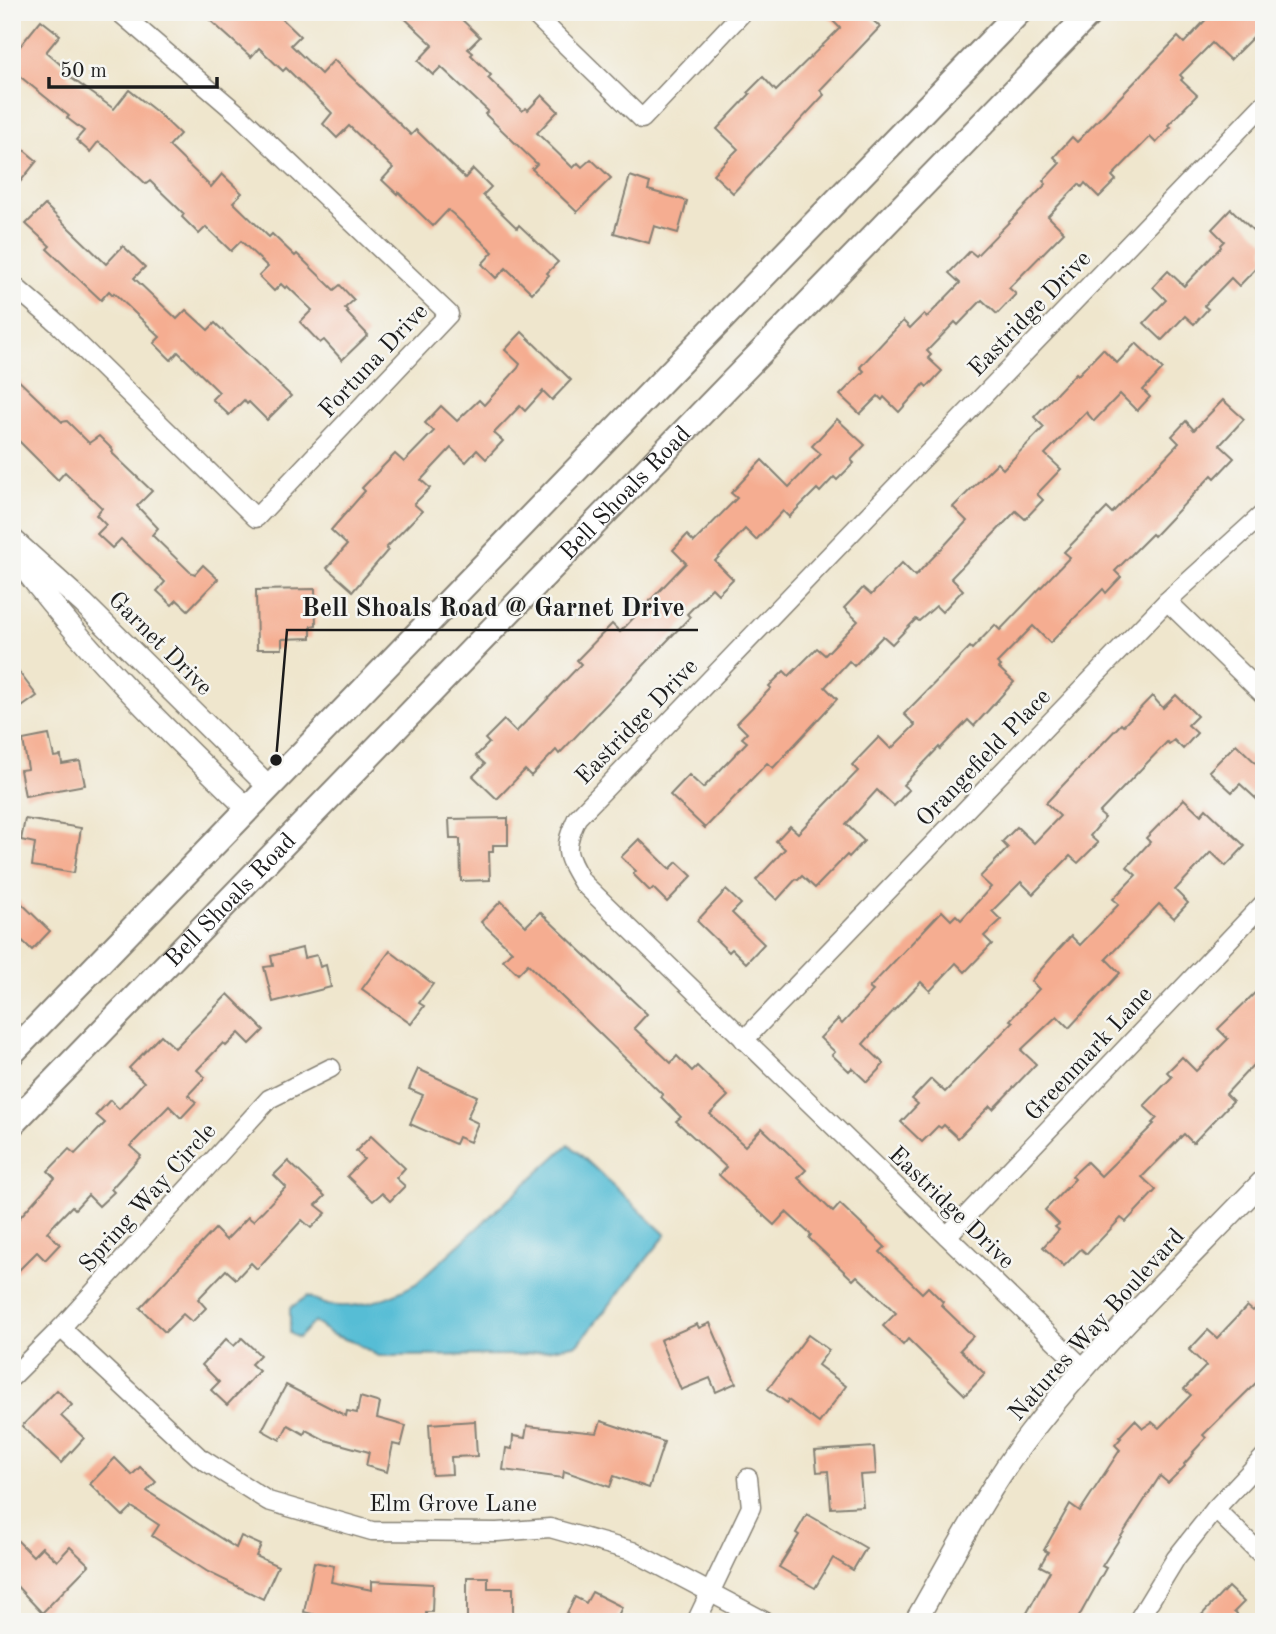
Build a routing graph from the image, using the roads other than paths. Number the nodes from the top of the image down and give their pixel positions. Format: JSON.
{"nodes":[{"id":1,"x":119,"y":12,"type":"edge"},
{"id":2,"x":532,"y":12,"type":"edge"},
{"id":3,"x":743,"y":12,"type":"edge"},
{"id":4,"x":1019,"y":12,"type":"edge"},
{"id":5,"x":1091,"y":12,"type":"edge"},
{"id":6,"x":1264,"y":104,"type":"edge"},
{"id":7,"x":12,"y":284,"type":"edge"},
{"id":8,"x":1264,"y":513,"type":"edge"},
{"id":9,"x":12,"y":539,"type":"edge"},
{"id":10,"x":12,"y":552,"type":"edge"},
{"id":11,"x":1167,"y":601,"type":"junction"},
{"id":12,"x":1264,"y":695,"type":"edge"},
{"id":13,"x":269,"y":787,"type":"junction"},
{"id":14,"x":247,"y":808,"type":"junction"},
{"id":15,"x":1264,"y":903,"type":"edge"},
{"id":16,"x":744,"y":1041,"type":"junction"},
{"id":17,"x":12,"y":1053,"type":"edge"},
{"id":18,"x":331,"y":1068,"type":"dead end"},
{"id":19,"x":12,"y":1124,"type":"edge"},
{"id":20,"x":1264,"y":1180,"type":"edge"},
{"id":21,"x":947,"y":1236,"type":"junction"},
{"id":22,"x":61,"y":1328,"type":"junction"},
{"id":23,"x":1084,"y":1369,"type":"junction"},
{"id":24,"x":12,"y":1377,"type":"edge"},
{"id":25,"x":1264,"y":1457,"type":"edge"},
{"id":26,"x":748,"y":1478,"type":"dead end"},
{"id":27,"x":1215,"y":1509,"type":"junction"},
{"id":28,"x":1264,"y":1557,"type":"edge"},
{"id":29,"x":711,"y":1592,"type":"junction"},
{"id":30,"x":696,"y":1622,"type":"edge"},
{"id":31,"x":766,"y":1622,"type":"edge"},
{"id":32,"x":915,"y":1622,"type":"edge"},
{"id":33,"x":1137,"y":1622,"type":"edge"}],
"edges":[{"from":1,"to":7,"type":"street","name":"Fortuna Drive"},
{"from":2,"to":3,"type":"street"},
{"from":4,"to":13,"type":"main road","name":"Bell Shoals Road"},
{"from":5,"to":19,"type":"main road","name":"Bell Shoals Road"},
{"from":6,"to":16,"type":"street","name":"Eastridge Drive"},
{"from":8,"to":11,"type":"street","name":"Orangefield Place"},
{"from":9,"to":13,"type":"street","name":"Garnet Drive"},
{"from":10,"to":14,"type":"street"},
{"from":11,"to":12,"type":"street"},
{"from":11,"to":16,"type":"street","name":"Orangefield Place"},
{"from":13,"to":14,"type":"main road","name":"Bell Shoals Road"},
{"from":14,"to":17,"type":"main road","name":"Bell Shoals Road"},
{"from":15,"to":21,"type":"street","name":"Greenmark Lane"},
{"from":16,"to":21,"type":"street","name":"Eastridge Drive"},
{"from":18,"to":22,"type":"street","name":"Spring Way Circle"},
{"from":20,"to":23,"type":"street","name":"Natures Way Boulevard"},
{"from":21,"to":23,"type":"street","name":"Eastridge Drive"},
{"from":22,"to":24,"type":"street","name":"Spring Way Circle"},
{"from":22,"to":29,"type":"street","name":"Elm Grove Lane"},
{"from":23,"to":32,"type":"street","name":"Natures Way Boulevard"},
{"from":25,"to":27,"type":"street"},
{"from":26,"to":29,"type":"street"},
{"from":27,"to":28,"type":"street"},
{"from":27,"to":33,"type":"street"},
{"from":29,"to":30,"type":"street"},
{"from":29,"to":31,"type":"street","name":"Elm Grove Lane"}]}
